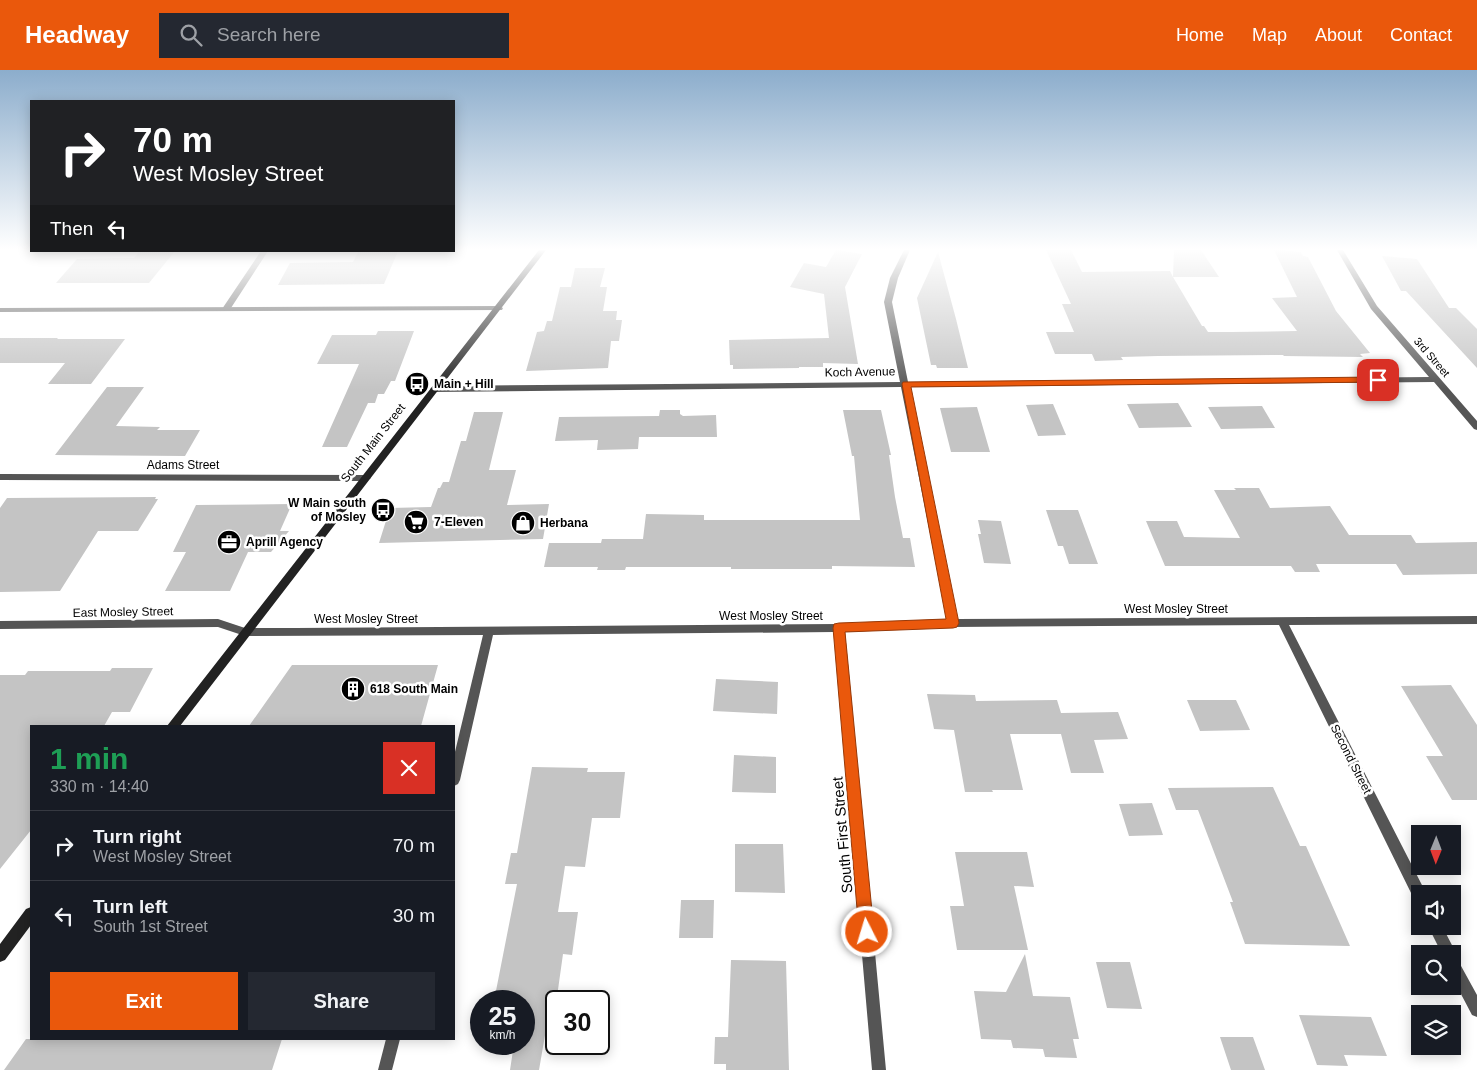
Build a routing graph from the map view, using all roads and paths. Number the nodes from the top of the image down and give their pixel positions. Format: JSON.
{"nodes":[{"id":1,"x":234,"y":297,"type":"edge"},
{"id":2,"x":508,"y":297,"type":"edge"},
{"id":3,"x":889,"y":297,"type":"edge"},
{"id":4,"x":1368,"y":297,"type":"edge"},
{"id":5,"x":499,"y":308,"type":"junction"},
{"id":6,"x":226,"y":309,"type":"junction"},
{"id":7,"x":1,"y":311,"type":"edge"},
{"id":8,"x":1436,"y":379,"type":"junction"},
{"id":9,"x":906,"y":384,"type":"junction"},
{"id":10,"x":434,"y":389,"type":"junction"},
{"id":11,"x":1477,"y":427,"type":"edge"},
{"id":12,"x":0,"y":477,"type":"edge"},
{"id":13,"x":366,"y":478,"type":"junction"},
{"id":14,"x":1477,"y":620,"type":"edge"},
{"id":15,"x":1282,"y":621,"type":"junction"},
{"id":16,"x":953,"y":623,"type":"junction"},
{"id":17,"x":0,"y":625,"type":"edge"},
{"id":18,"x":839,"y":628,"type":"junction"},
{"id":19,"x":489,"y":631,"type":"junction"},
{"id":20,"x":245,"y":632,"type":"junction"},
{"id":21,"x":174,"y":725,"type":"edge"},
{"id":22,"x":455,"y":776,"type":"edge"},
{"id":23,"x":1414,"y":885,"type":"edge"},
{"id":24,"x":30,"y":915,"type":"edge"},
{"id":25,"x":0,"y":956,"type":"edge"},
{"id":26,"x":1461,"y":979,"type":"edge"},
{"id":27,"x":1477,"y":1010,"type":"edge"},
{"id":28,"x":393,"y":1040,"type":"edge"},
{"id":29,"x":385,"y":1070,"type":"edge"},
{"id":30,"x":880,"y":1070,"type":"edge"}],
"edges":[{"from":1,"to":6,"type":"street"},
{"from":2,"to":5,"type":"main road","name":"South Main Street"},
{"from":3,"to":9,"type":"street"},
{"from":4,"to":8,"type":"street","name":"3rd Street"},
{"from":5,"to":6,"type":"street"},
{"from":5,"to":10,"type":"main road","name":"South Main Street"},
{"from":6,"to":7,"type":"street"},
{"from":8,"to":9,"type":"street","name":"Koch Avenue"},
{"from":8,"to":11,"type":"street","name":"3rd Street"},
{"from":9,"to":10,"type":"street","name":"Koch Avenue"},
{"from":9,"to":16,"type":"street"},
{"from":10,"to":13,"type":"main road","name":"South Main Street"},
{"from":12,"to":13,"type":"street","name":"Adams Street"},
{"from":13,"to":20,"type":"main road","name":"South Main Street"},
{"from":14,"to":15,"type":"street","name":"West Mosley Street"},
{"from":15,"to":16,"type":"street","name":"West Mosley Street"},
{"from":15,"to":23,"type":"street","name":"Second Street"},
{"from":16,"to":18,"type":"street","name":"West Mosley Street"},
{"from":17,"to":20,"type":"street","name":"East Mosley Street"},
{"from":18,"to":19,"type":"street","name":"West Mosley Street"},
{"from":18,"to":30,"type":"street","name":"South First Street"},
{"from":19,"to":20,"type":"street","name":"West Mosley Street"},
{"from":19,"to":22,"type":"street"},
{"from":20,"to":21,"type":"main road","name":"South Main Street"},
{"from":24,"to":25,"type":"main road"},
{"from":26,"to":27,"type":"street"},
{"from":28,"to":29,"type":"street"}]}
